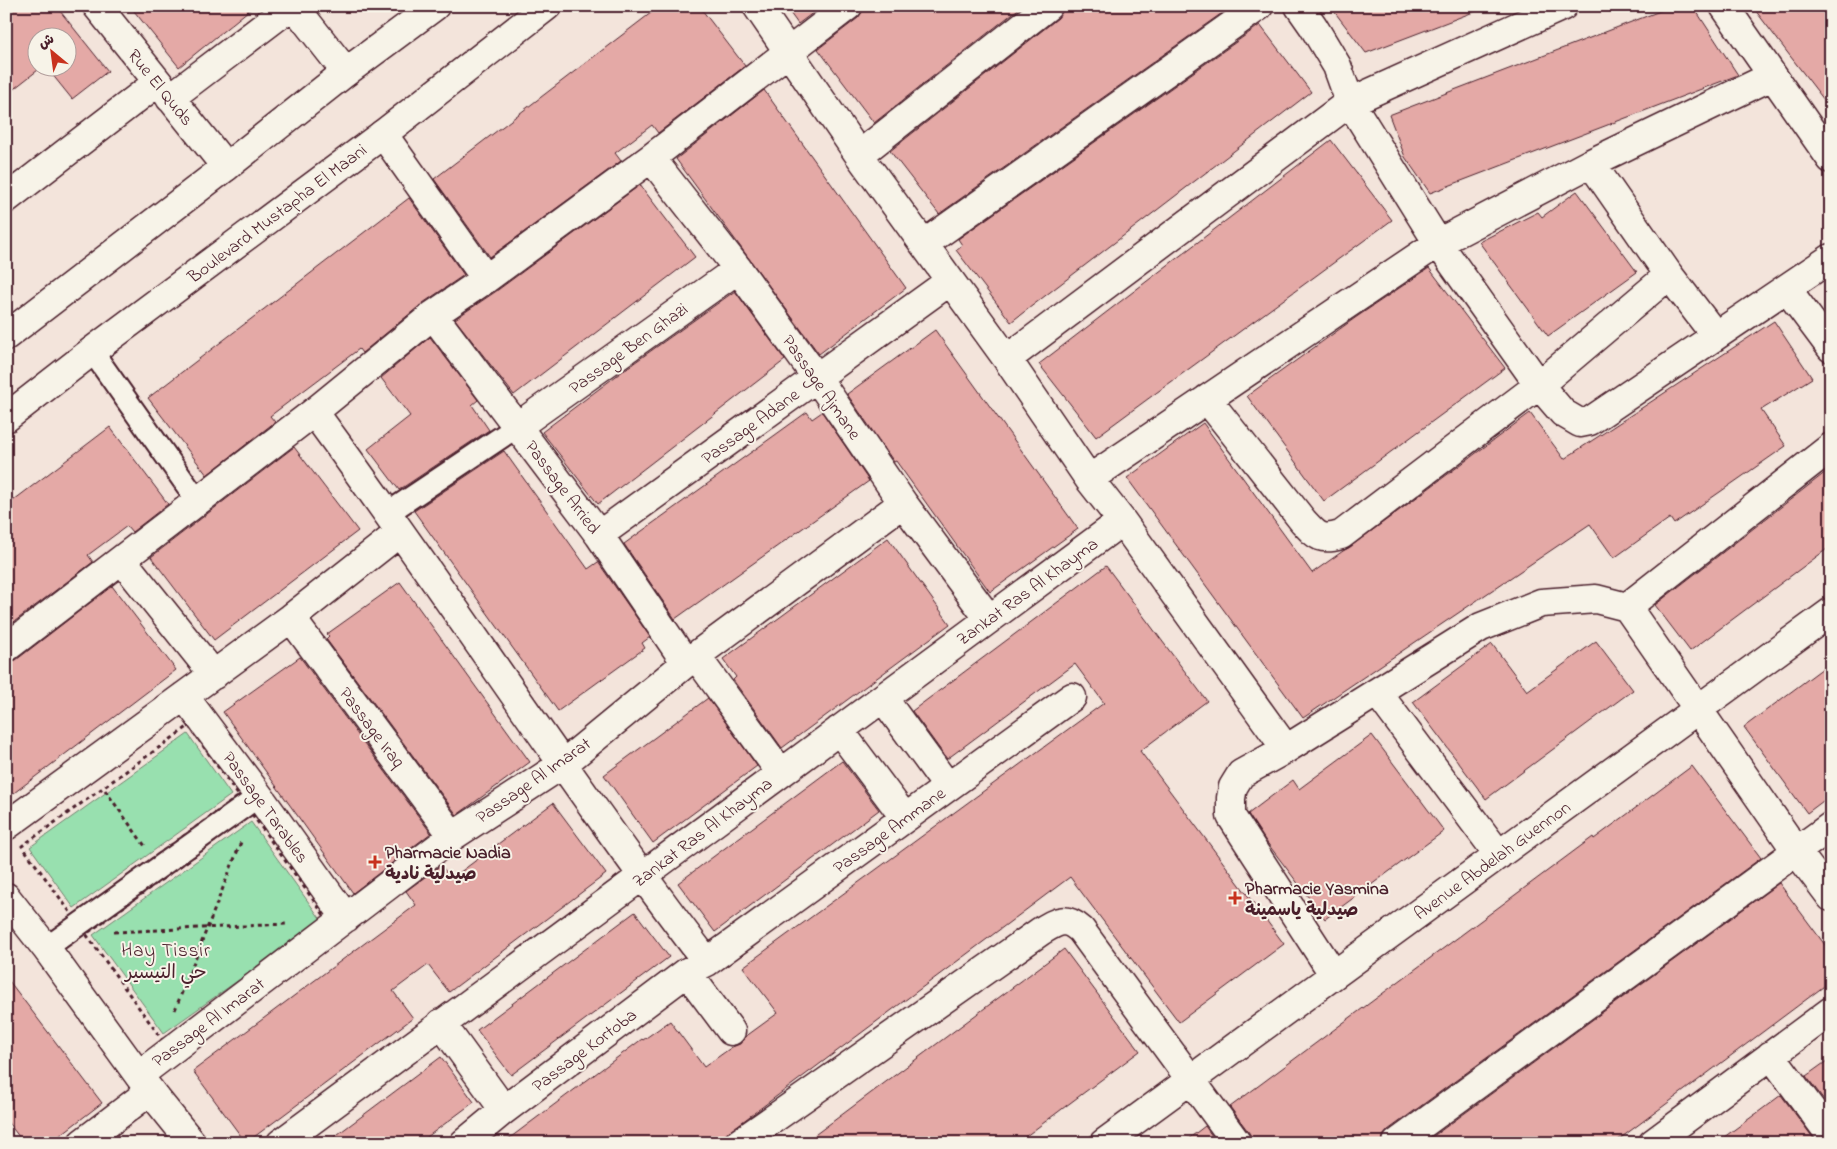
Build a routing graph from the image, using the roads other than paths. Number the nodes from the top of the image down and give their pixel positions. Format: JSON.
{"nodes":[{"id":1,"x":97,"y":6,"type":"edge"},
{"id":2,"x":292,"y":6,"type":"edge"},
{"id":3,"x":435,"y":6,"type":"edge"},
{"id":4,"x":547,"y":6,"type":"edge"},
{"id":5,"x":757,"y":6,"type":"edge"},
{"id":6,"x":848,"y":6,"type":"edge"},
{"id":7,"x":1048,"y":6,"type":"edge"},
{"id":8,"x":1259,"y":6,"type":"edge"},
{"id":9,"x":1298,"y":6,"type":"edge"},
{"id":10,"x":1564,"y":6,"type":"edge"},
{"id":11,"x":1724,"y":6,"type":"edge"},
{"id":12,"x":789,"y":52,"type":"junction"},
{"id":13,"x":346,"y":72,"type":"junction"},
{"id":14,"x":1772,"y":76,"type":"junction"},
{"id":15,"x":164,"y":90,"type":"junction"},
{"id":16,"x":1350,"y":102,"type":"junction"},
{"id":17,"x":382,"y":134,"type":"junction"},
{"id":18,"x":859,"y":155,"type":"junction"},
{"id":19,"x":651,"y":158,"type":"junction"},
{"id":20,"x":1831,"y":159,"type":"edge"},
{"id":21,"x":1592,"y":163,"type":"junction"},
{"id":22,"x":226,"y":167,"type":"junction"},
{"id":23,"x":6,"y":199,"type":"edge"},
{"id":24,"x":1438,"y":242,"type":"junction"},
{"id":25,"x":924,"y":244,"type":"junction"},
{"id":26,"x":1831,"y":258,"type":"edge"},
{"id":27,"x":738,"y":269,"type":"junction"},
{"id":28,"x":1669,"y":275,"type":"junction"},
{"id":29,"x":486,"y":279,"type":"junction"},
{"id":30,"x":950,"y":281,"type":"junction"},
{"id":31,"x":1787,"y":289,"type":"junction"},
{"id":32,"x":433,"y":315,"type":"junction"},
{"id":33,"x":1715,"y":335,"type":"junction"},
{"id":34,"x":6,"y":336,"type":"edge"},
{"id":35,"x":1831,"y":348,"type":"edge"},
{"id":36,"x":92,"y":351,"type":"junction"},
{"id":37,"x":1007,"y":359,"type":"junction"},
{"id":38,"x":816,"y":378,"type":"junction"},
{"id":39,"x":1539,"y":385,"type":"junction"},
{"id":40,"x":1207,"y":399,"type":"junction"},
{"id":41,"x":314,"y":412,"type":"junction"},
{"id":42,"x":6,"y":418,"type":"edge"},
{"id":43,"x":518,"y":426,"type":"junction"},
{"id":44,"x":1831,"y":447,"type":"edge"},
{"id":45,"x":1090,"y":479,"type":"junction"},
{"id":46,"x":197,"y":500,"type":"junction"},
{"id":47,"x":903,"y":503,"type":"junction"},
{"id":48,"x":1122,"y":521,"type":"junction"},
{"id":49,"x":394,"y":522,"type":"junction"},
{"id":50,"x":599,"y":535,"type":"junction"},
{"id":51,"x":122,"y":560,"type":"junction"},
{"id":52,"x":1627,"y":607,"type":"junction"},
{"id":53,"x":1831,"y":612,"type":"edge"},
{"id":54,"x":291,"y":618,"type":"junction"},
{"id":55,"x":989,"y":619,"type":"junction"},
{"id":56,"x":6,"y":648,"type":"edge"},
{"id":57,"x":691,"y":660,"type":"junction"},
{"id":58,"x":214,"y":675,"type":"junction"},
{"id":59,"x":1377,"y":692,"type":"junction"},
{"id":60,"x":184,"y":696,"type":"junction"},
{"id":61,"x":1072,"y":697,"type":"dead end"},
{"id":62,"x":883,"y":698,"type":"junction"},
{"id":63,"x":1697,"y":710,"type":"junction"},
{"id":64,"x":839,"y":730,"type":"junction"},
{"id":65,"x":1286,"y":749,"type":"junction"},
{"id":66,"x":563,"y":764,"type":"junction"},
{"id":67,"x":781,"y":773,"type":"junction"},
{"id":68,"x":948,"y":787,"type":"junction"},
{"id":69,"x":256,"y":805,"type":"junction"},
{"id":70,"x":905,"y":818,"type":"junction"},
{"id":71,"x":6,"y":826,"type":"edge"},
{"id":72,"x":1831,"y":826,"type":"edge"},
{"id":73,"x":453,"y":836,"type":"junction"},
{"id":74,"x":1798,"y":852,"type":"junction"},
{"id":75,"x":1499,"y":855,"type":"junction"},
{"id":76,"x":641,"y":877,"type":"junction"},
{"id":77,"x":1831,"y":897,"type":"edge"},
{"id":78,"x":8,"y":903,"type":"edge"},
{"id":79,"x":332,"y":921,"type":"junction"},
{"id":80,"x":46,"y":948,"type":"junction"},
{"id":81,"x":697,"y":967,"type":"junction"},
{"id":82,"x":1334,"y":976,"type":"junction"},
{"id":83,"x":1831,"y":1010,"type":"edge"},
{"id":84,"x":442,"y":1023,"type":"junction"},
{"id":85,"x":731,"y":1031,"type":"dead end"},
{"id":86,"x":1771,"y":1055,"type":"junction"},
{"id":87,"x":1190,"y":1080,"type":"junction"},
{"id":88,"x":144,"y":1083,"type":"junction"},
{"id":89,"x":504,"y":1110,"type":"junction"},
{"id":90,"x":1831,"y":1136,"type":"edge"},
{"id":91,"x":1664,"y":1140,"type":"edge"},
{"id":92,"x":82,"y":1143,"type":"edge"},
{"id":93,"x":192,"y":1143,"type":"edge"},
{"id":94,"x":281,"y":1143,"type":"edge"},
{"id":95,"x":464,"y":1143,"type":"edge"},
{"id":96,"x":739,"y":1143,"type":"edge"},
{"id":97,"x":1104,"y":1143,"type":"edge"},
{"id":98,"x":1237,"y":1143,"type":"edge"},
{"id":99,"x":1396,"y":1143,"type":"edge"}],
"edges":[{"from":1,"to":15,"type":"street","name":"Rue El Quds"},
{"from":2,"to":13,"type":"street"},
{"from":2,"to":15,"type":"street"},
{"from":3,"to":13,"type":"street"},
{"from":4,"to":17,"type":"street","name":"Boulevard Mustapha El Maani"},
{"from":5,"to":12,"type":"street"},
{"from":6,"to":12,"type":"street"},
{"from":7,"to":18,"type":"street"},
{"from":8,"to":25,"type":"street"},
{"from":9,"to":16,"type":"street"},
{"from":10,"to":16,"type":"street"},
{"from":11,"to":14,"type":"street"},
{"from":12,"to":18,"type":"street"},
{"from":12,"to":19,"type":"street"},
{"from":13,"to":22,"type":"street"},
{"from":14,"to":20,"type":"street"},
{"from":14,"to":21,"type":"street"},
{"from":15,"to":22,"type":"street","name":"Rue El Quds"},
{"from":15,"to":23,"type":"street"},
{"from":16,"to":24,"type":"street"},
{"from":16,"to":37,"type":"street"},
{"from":17,"to":29,"type":"street"},
{"from":17,"to":36,"type":"street","name":"Boulevard Mustapha El Maani"},
{"from":18,"to":25,"type":"street"},
{"from":19,"to":27,"type":"street","name":"Passage Ajmane"},
{"from":19,"to":29,"type":"street"},
{"from":21,"to":24,"type":"street"},
{"from":21,"to":28,"type":"street"},
{"from":22,"to":34,"type":"street"},
{"from":24,"to":39,"type":"street"},
{"from":24,"to":40,"type":"street"},
{"from":25,"to":30,"type":"street"},
{"from":26,"to":31,"type":"street"},
{"from":27,"to":38,"type":"street","name":"Passage Ajmane"},
{"from":27,"to":43,"type":"street","name":"Passage Ben Ghazi"},
{"from":28,"to":33,"type":"street"},
{"from":28,"to":39,"type":"street"},
{"from":29,"to":32,"type":"street"},
{"from":30,"to":37,"type":"street"},
{"from":30,"to":38,"type":"street","name":"Passage Adane"},
{"from":31,"to":33,"type":"street"},
{"from":31,"to":35,"type":"street"},
{"from":32,"to":41,"type":"street"},
{"from":32,"to":43,"type":"street","name":"Passage Arried"},
{"from":33,"to":39,"type":"street"},
{"from":36,"to":42,"type":"street","name":"Boulevard Mustapha El Maani"},
{"from":36,"to":46,"type":"street"},
{"from":37,"to":45,"type":"street"},
{"from":38,"to":47,"type":"street","name":"Passage Ajmane"},
{"from":38,"to":50,"type":"street","name":"Passage Adane"},
{"from":39,"to":40,"type":"street"},
{"from":40,"to":45,"type":"street"},
{"from":41,"to":46,"type":"street"},
{"from":41,"to":49,"type":"street"},
{"from":43,"to":49,"type":"street"},
{"from":43,"to":50,"type":"street","name":"Passage Arried"},
{"from":44,"to":52,"type":"street"},
{"from":45,"to":48,"type":"street"},
{"from":46,"to":51,"type":"street"},
{"from":47,"to":55,"type":"street","name":"Passage Ajmane"},
{"from":47,"to":57,"type":"street","name":"Passage Al Imarat"},
{"from":48,"to":55,"type":"street","name":"Zankat Ras Al Khayma"},
{"from":48,"to":65,"type":"street"},
{"from":49,"to":54,"type":"street"},
{"from":49,"to":66,"type":"street"},
{"from":50,"to":57,"type":"street","name":"Passage Arried"},
{"from":51,"to":56,"type":"street"},
{"from":51,"to":58,"type":"street"},
{"from":52,"to":59,"type":"street"},
{"from":52,"to":63,"type":"street"},
{"from":53,"to":63,"type":"street","name":"Avenue Abdelah Guennon"},
{"from":54,"to":58,"type":"street"},
{"from":54,"to":73,"type":"street","name":"Passage Iraq"},
{"from":55,"to":62,"type":"street","name":"Zankat Ras Al Khayma"},
{"from":57,"to":66,"type":"street","name":"Passage Al Imarat"},
{"from":57,"to":67,"type":"street","name":"Passage Arried"},
{"from":58,"to":60,"type":"street"},
{"from":59,"to":65,"type":"street"},
{"from":59,"to":75,"type":"street"},
{"from":60,"to":69,"type":"street","name":"Passage Tarables"},
{"from":60,"to":71,"type":"street"},
{"from":61,"to":68,"type":"street","name":"Passage Ammane"},
{"from":62,"to":64,"type":"street","name":"Zankat Ras Al Khayma"},
{"from":62,"to":68,"type":"street"},
{"from":63,"to":74,"type":"street"},
{"from":63,"to":75,"type":"street","name":"Avenue Abdelah Guennon"},
{"from":64,"to":67,"type":"street","name":"Zankat Ras Al Khayma"},
{"from":64,"to":70,"type":"street"},
{"from":65,"to":82,"type":"street"},
{"from":66,"to":73,"type":"street","name":"Passage Al Imarat"},
{"from":66,"to":76,"type":"street"},
{"from":67,"to":76,"type":"street","name":"Zankat Ras Al Khayma"},
{"from":68,"to":70,"type":"street","name":"Passage Ammane"},
{"from":69,"to":79,"type":"street","name":"Passage Tarables"},
{"from":69,"to":80,"type":"street"},
{"from":70,"to":81,"type":"street","name":"Passage Ammane"},
{"from":72,"to":74,"type":"street"},
{"from":73,"to":79,"type":"street","name":"Passage Al Imarat"},
{"from":74,"to":77,"type":"street"},
{"from":74,"to":99,"type":"street"},
{"from":75,"to":82,"type":"street","name":"Avenue Abdelah Guennon"},
{"from":76,"to":81,"type":"street"},
{"from":76,"to":84,"type":"street","name":"Zankat Ras Al Khayma"},
{"from":78,"to":80,"type":"street"},
{"from":79,"to":88,"type":"street","name":"Passage Al Imarat"},
{"from":80,"to":88,"type":"street"},
{"from":81,"to":85,"type":"street"},
{"from":81,"to":89,"type":"street","name":"Passage Kortoba"},
{"from":82,"to":87,"type":"street","name":"Avenue Abdelah Guennon"},
{"from":83,"to":86,"type":"street"},
{"from":84,"to":89,"type":"street"},
{"from":84,"to":94,"type":"street","name":"Zankat Ras Al Khayma"},
{"from":86,"to":90,"type":"street"},
{"from":86,"to":91,"type":"street"},
{"from":87,"to":96,"type":"street"},
{"from":87,"to":97,"type":"street","name":"Avenue Abdelah Guennon"},
{"from":87,"to":98,"type":"street"},
{"from":88,"to":92,"type":"street","name":"Passage Al Imarat"},
{"from":88,"to":93,"type":"street"},
{"from":89,"to":95,"type":"street","name":"Passage Kortoba"}]}
